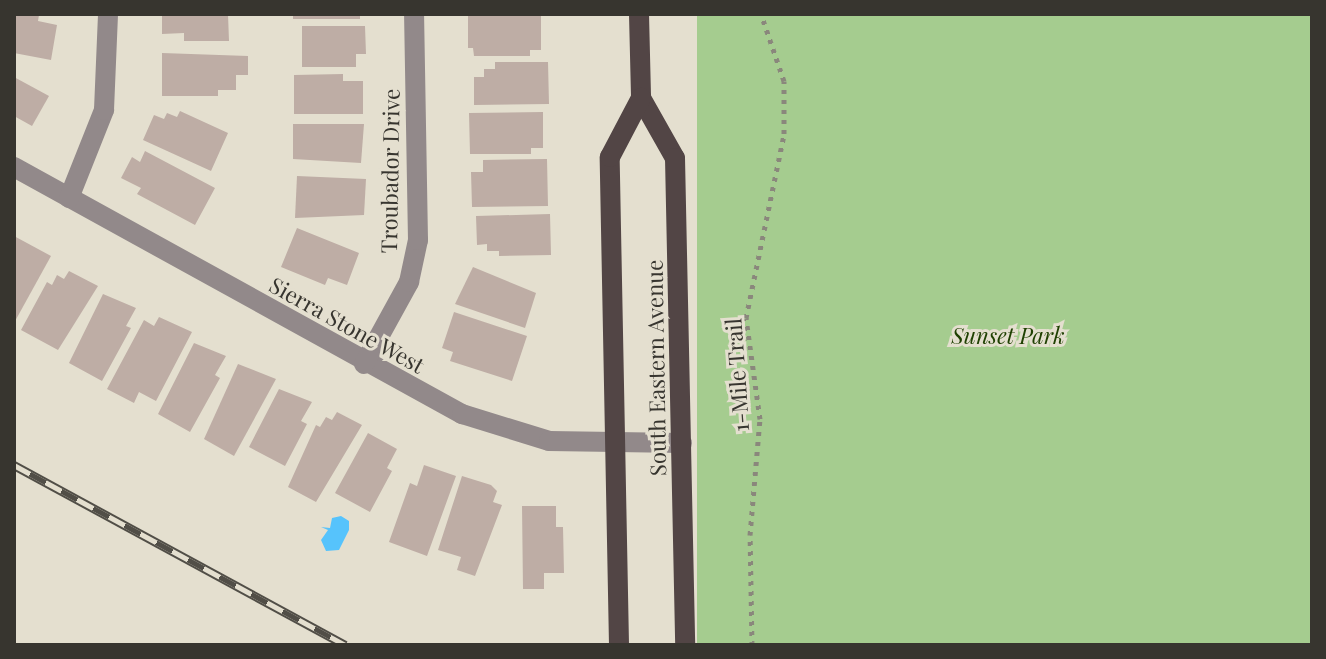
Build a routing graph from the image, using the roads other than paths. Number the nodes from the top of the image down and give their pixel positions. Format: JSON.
{"nodes":[{"id":1,"x":108,"y":14,"type":"edge"},
{"id":2,"x":414,"y":14,"type":"edge"},
{"id":3,"x":639,"y":14,"type":"edge"},
{"id":4,"x":641,"y":98,"type":"junction"},
{"id":5,"x":14,"y":167,"type":"edge"},
{"id":6,"x":69,"y":198,"type":"junction"},
{"id":7,"x":364,"y":364,"type":"junction"},
{"id":8,"x":682,"y":443,"type":"junction"},
{"id":9,"x":615,"y":445,"type":"junction"},
{"id":10,"x":619,"y":645,"type":"edge"},
{"id":11,"x":685,"y":645,"type":"edge"}],
"edges":[{"from":1,"to":6,"type":"street"},
{"from":2,"to":7,"type":"street","name":"Troubador Drive"},
{"from":3,"to":4,"type":"main road","name":"South Eastern Avenue"},
{"from":4,"to":8,"type":"main road","name":"South Eastern Avenue"},
{"from":4,"to":9,"type":"main road","name":"South Eastern Avenue"},
{"from":5,"to":6,"type":"street","name":"Sierra Stone West"},
{"from":6,"to":7,"type":"street","name":"Sierra Stone West"},
{"from":7,"to":9,"type":"street","name":"Sierra Stone West"},
{"from":8,"to":9,"type":"street","name":"Sierra Stone West"},
{"from":8,"to":11,"type":"main road","name":"South Eastern Avenue"},
{"from":9,"to":10,"type":"main road","name":"South Eastern Avenue"}]}
